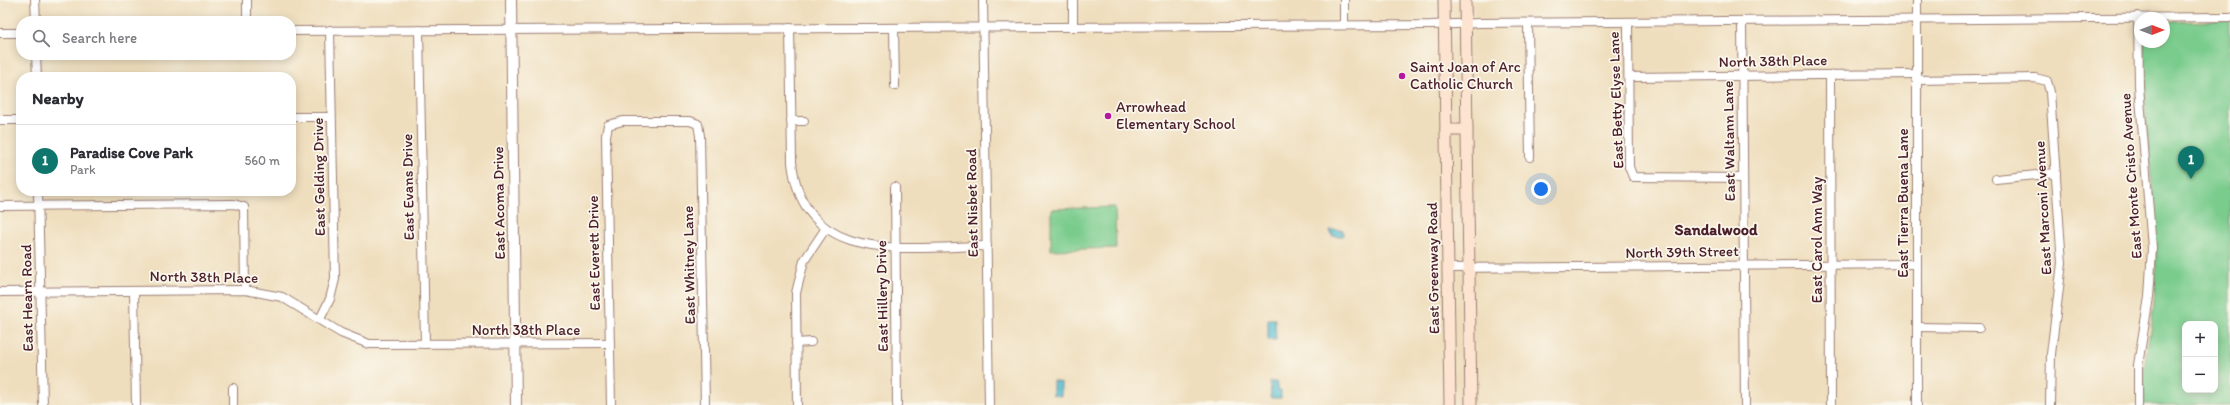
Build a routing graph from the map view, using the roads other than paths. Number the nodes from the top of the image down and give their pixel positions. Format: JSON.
{"nodes":[{"id":1,"x":35,"y":0,"type":"edge"},
{"id":2,"x":247,"y":0,"type":"edge"},
{"id":3,"x":511,"y":0,"type":"edge"},
{"id":4,"x":983,"y":0,"type":"edge"},
{"id":5,"x":1073,"y":0,"type":"edge"},
{"id":6,"x":1344,"y":0,"type":"edge"},
{"id":7,"x":1444,"y":0,"type":"edge"},
{"id":8,"x":1465,"y":0,"type":"edge"},
{"id":9,"x":1917,"y":0,"type":"edge"},
{"id":10,"x":36,"y":16,"type":"edge"},
{"id":11,"x":247,"y":16,"type":"edge"},
{"id":12,"x":2134,"y":16,"type":"edge"},
{"id":13,"x":2170,"y":16,"type":"edge"},
{"id":14,"x":2230,"y":16,"type":"edge"},
{"id":15,"x":1917,"y":19,"type":"junction"},
{"id":16,"x":1742,"y":21,"type":"junction"},
{"id":17,"x":1628,"y":22,"type":"junction"},
{"id":18,"x":1466,"y":24,"type":"junction"},
{"id":19,"x":1528,"y":24,"type":"junction"},
{"id":20,"x":1344,"y":25,"type":"junction"},
{"id":21,"x":1444,"y":25,"type":"junction"},
{"id":22,"x":1073,"y":27,"type":"junction"},
{"id":23,"x":790,"y":28,"type":"junction"},
{"id":24,"x":894,"y":28,"type":"junction"},
{"id":25,"x":984,"y":28,"type":"junction"},
{"id":26,"x":330,"y":30,"type":"junction"},
{"id":27,"x":419,"y":30,"type":"junction"},
{"id":28,"x":296,"y":31,"type":"edge"},
{"id":29,"x":512,"y":31,"type":"junction"},
{"id":30,"x":0,"y":33,"type":"edge"},
{"id":31,"x":16,"y":34,"type":"edge"},
{"id":32,"x":2138,"y":48,"type":"edge"},
{"id":33,"x":36,"y":60,"type":"edge"},
{"id":34,"x":37,"y":72,"type":"edge"},
{"id":35,"x":1830,"y":75,"type":"junction"},
{"id":36,"x":1742,"y":76,"type":"junction"},
{"id":37,"x":1629,"y":77,"type":"junction"},
{"id":38,"x":1917,"y":77,"type":"junction"},
{"id":39,"x":2047,"y":81,"type":"joint"},
{"id":40,"x":895,"y":86,"type":"dead end"},
{"id":41,"x":296,"y":117,"type":"edge"},
{"id":42,"x":331,"y":117,"type":"junction"},
{"id":43,"x":0,"y":120,"type":"edge"},
{"id":44,"x":16,"y":120,"type":"edge"},
{"id":45,"x":791,"y":121,"type":"junction"},
{"id":46,"x":804,"y":121,"type":"dead end"},
{"id":47,"x":698,"y":124,"type":"joint"},
{"id":48,"x":1446,"y":130,"type":"junction"},
{"id":49,"x":1467,"y":130,"type":"junction"},
{"id":50,"x":1530,"y":157,"type":"dead end"},
{"id":51,"x":2056,"y":173,"type":"junction"},
{"id":52,"x":1743,"y":178,"type":"junction"},
{"id":53,"x":1996,"y":179,"type":"dead end"},
{"id":54,"x":895,"y":187,"type":"dead end"},
{"id":55,"x":38,"y":196,"type":"edge"},
{"id":56,"x":0,"y":206,"type":"edge"},
{"id":57,"x":39,"y":206,"type":"junction"},
{"id":58,"x":826,"y":228,"type":"junction"},
{"id":59,"x":986,"y":246,"type":"junction"},
{"id":60,"x":895,"y":247,"type":"junction"},
{"id":61,"x":1917,"y":264,"type":"junction"},
{"id":62,"x":1744,"y":265,"type":"junction"},
{"id":63,"x":1831,"y":265,"type":"junction"},
{"id":64,"x":1448,"y":268,"type":"junction"},
{"id":65,"x":1469,"y":268,"type":"junction"},
{"id":66,"x":134,"y":290,"type":"junction"},
{"id":67,"x":245,"y":290,"type":"junction"},
{"id":68,"x":0,"y":292,"type":"edge"},
{"id":69,"x":41,"y":293,"type":"junction"},
{"id":70,"x":320,"y":319,"type":"junction"},
{"id":71,"x":1917,"y":327,"type":"junction"},
{"id":72,"x":1979,"y":328,"type":"dead end"},
{"id":73,"x":811,"y":342,"type":"dead end"},
{"id":74,"x":610,"y":343,"type":"junction"},
{"id":75,"x":796,"y":343,"type":"junction"},
{"id":76,"x":425,"y":344,"type":"junction"},
{"id":77,"x":515,"y":344,"type":"junction"},
{"id":78,"x":233,"y":388,"type":"dead end"},
{"id":79,"x":43,"y":405,"type":"edge"},
{"id":80,"x":136,"y":405,"type":"edge"},
{"id":81,"x":233,"y":405,"type":"edge"},
{"id":82,"x":516,"y":405,"type":"edge"},
{"id":83,"x":611,"y":405,"type":"edge"},
{"id":84,"x":705,"y":405,"type":"edge"},
{"id":85,"x":796,"y":405,"type":"edge"},
{"id":86,"x":897,"y":405,"type":"edge"},
{"id":87,"x":989,"y":405,"type":"edge"},
{"id":88,"x":1450,"y":405,"type":"edge"},
{"id":89,"x":1470,"y":405,"type":"edge"},
{"id":90,"x":1745,"y":405,"type":"edge"},
{"id":91,"x":1831,"y":405,"type":"edge"},
{"id":92,"x":1917,"y":405,"type":"edge"},
{"id":93,"x":2050,"y":405,"type":"edge"},
{"id":94,"x":2138,"y":405,"type":"edge"}],
"edges":[{"from":1,"to":10,"type":"street"},
{"from":2,"to":11,"type":"street"},
{"from":3,"to":29,"type":"street","name":"East Acoma Drive"},
{"from":4,"to":25,"type":"street","name":"East Nisbet Road"},
{"from":5,"to":22,"type":"street"},
{"from":6,"to":20,"type":"street"},
{"from":7,"to":21,"type":"main road","name":"East Greenway Road"},
{"from":8,"to":18,"type":"main road"},
{"from":9,"to":15,"type":"street","name":"East Tierra Buena Lane"},
{"from":12,"to":15,"type":"street"},
{"from":13,"to":14,"type":"street"},
{"from":15,"to":16,"type":"street"},
{"from":15,"to":38,"type":"street","name":"East Tierra Buena Lane"},
{"from":16,"to":17,"type":"street"},
{"from":16,"to":36,"type":"street","name":"East Waltann Lane"},
{"from":17,"to":19,"type":"street"},
{"from":17,"to":37,"type":"street","name":"East Betty Elyse Lane"},
{"from":18,"to":19,"type":"street"},
{"from":18,"to":21,"type":"street"},
{"from":18,"to":49,"type":"main road"},
{"from":19,"to":50,"type":"street"},
{"from":20,"to":21,"type":"street"},
{"from":20,"to":22,"type":"street"},
{"from":21,"to":48,"type":"main road","name":"East Greenway Road"},
{"from":22,"to":25,"type":"street"},
{"from":23,"to":24,"type":"street"},
{"from":23,"to":29,"type":"street"},
{"from":23,"to":45,"type":"street"},
{"from":24,"to":25,"type":"street"},
{"from":24,"to":40,"type":"street"},
{"from":25,"to":59,"type":"street","name":"East Nisbet Road"},
{"from":26,"to":27,"type":"street"},
{"from":26,"to":28,"type":"street"},
{"from":26,"to":42,"type":"street","name":"East Gelding Drive"},
{"from":27,"to":29,"type":"street"},
{"from":27,"to":76,"type":"street","name":"East Evans Drive"},
{"from":29,"to":77,"type":"street","name":"East Acoma Drive"},
{"from":30,"to":31,"type":"street"},
{"from":32,"to":94,"type":"street","name":"East Monte Cristo Avenue"},
{"from":33,"to":34,"type":"street"},
{"from":35,"to":36,"type":"street","name":"North 38th Place"},
{"from":35,"to":38,"type":"street","name":"North 38th Place"},
{"from":35,"to":63,"type":"street","name":"East Carol Ann Way"},
{"from":36,"to":37,"type":"street","name":"North 38th Place"},
{"from":36,"to":52,"type":"street","name":"East Waltann Lane"},
{"from":37,"to":52,"type":"street","name":"East Betty Elyse Lane"},
{"from":38,"to":39,"type":"street","name":"North 38th Place"},
{"from":38,"to":61,"type":"street","name":"East Tierra Buena Lane"},
{"from":39,"to":51,"type":"street","name":"East Marconi Avenue"},
{"from":41,"to":42,"type":"street"},
{"from":42,"to":70,"type":"street","name":"East Gelding Drive"},
{"from":43,"to":44,"type":"street"},
{"from":45,"to":46,"type":"street"},
{"from":45,"to":58,"type":"street"},
{"from":47,"to":74,"type":"street","name":"East Everett Drive"},
{"from":47,"to":84,"type":"street","name":"East Whitney Lane"},
{"from":48,"to":49,"type":"main road"},
{"from":48,"to":64,"type":"main road","name":"East Greenway Road"},
{"from":49,"to":65,"type":"main road"},
{"from":51,"to":53,"type":"street"},
{"from":51,"to":93,"type":"street","name":"East Marconi Avenue"},
{"from":52,"to":62,"type":"street","name":"East Waltann Lane"},
{"from":54,"to":60,"type":"street","name":"East Hillery Drive"},
{"from":55,"to":57,"type":"street","name":"East Hearn Road"},
{"from":56,"to":57,"type":"street"},
{"from":57,"to":67,"type":"street"},
{"from":57,"to":69,"type":"street","name":"East Hearn Road"},
{"from":58,"to":60,"type":"street"},
{"from":58,"to":75,"type":"street"},
{"from":59,"to":60,"type":"street"},
{"from":59,"to":87,"type":"street","name":"East Nisbet Road"},
{"from":60,"to":86,"type":"street","name":"East Hillery Drive"},
{"from":61,"to":63,"type":"street","name":"North 39th Street"},
{"from":61,"to":71,"type":"street","name":"East Tierra Buena Lane"},
{"from":62,"to":63,"type":"street","name":"North 39th Street"},
{"from":62,"to":65,"type":"street","name":"North 39th Street"},
{"from":62,"to":90,"type":"street","name":"East Waltann Lane"},
{"from":63,"to":91,"type":"street","name":"East Carol Ann Way"},
{"from":64,"to":65,"type":"street","name":"North 39th Street"},
{"from":64,"to":88,"type":"main road","name":"East Greenway Road"},
{"from":65,"to":89,"type":"main road"},
{"from":66,"to":67,"type":"street","name":"North 38th Place"},
{"from":66,"to":69,"type":"street","name":"North 38th Place"},
{"from":66,"to":80,"type":"street"},
{"from":67,"to":70,"type":"street","name":"North 38th Place"},
{"from":68,"to":69,"type":"street","name":"North 38th Place"},
{"from":69,"to":79,"type":"street","name":"East Hearn Road"},
{"from":70,"to":76,"type":"street","name":"North 38th Place"},
{"from":71,"to":72,"type":"street"},
{"from":71,"to":92,"type":"street","name":"East Tierra Buena Lane"},
{"from":73,"to":75,"type":"street"},
{"from":74,"to":77,"type":"street","name":"North 38th Place"},
{"from":74,"to":83,"type":"street","name":"East Everett Drive"},
{"from":75,"to":85,"type":"street"},
{"from":76,"to":77,"type":"street","name":"North 38th Place"},
{"from":77,"to":82,"type":"street","name":"East Acoma Drive"},
{"from":78,"to":81,"type":"street"}]}
